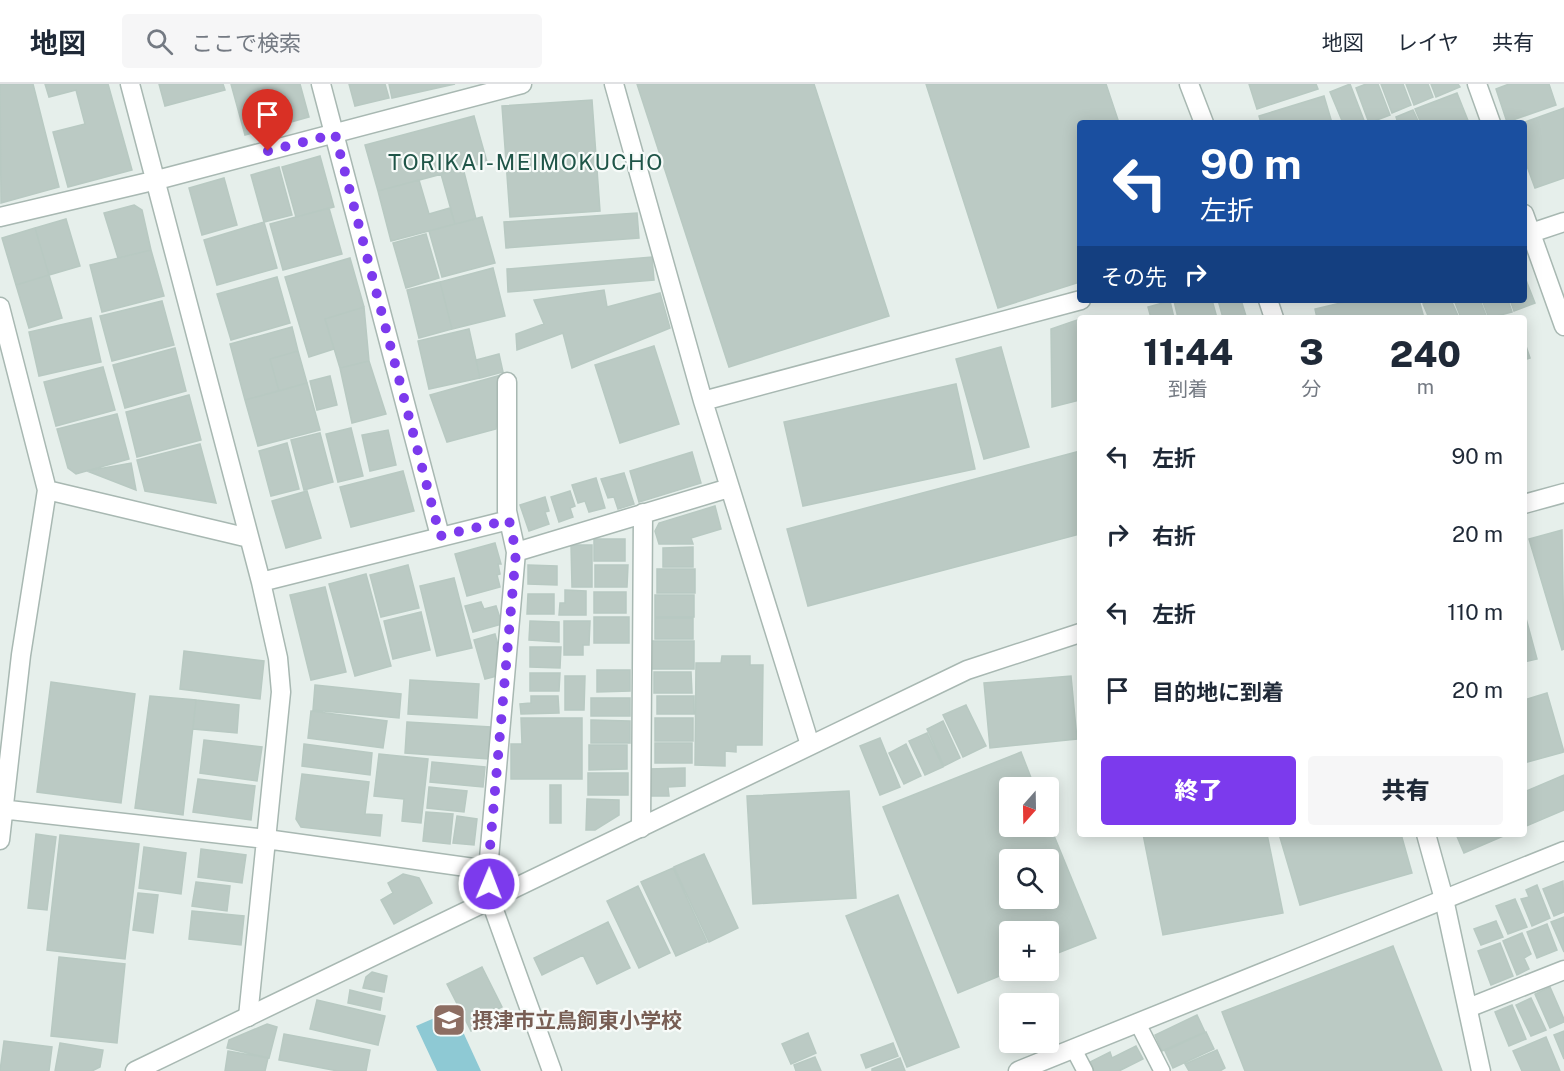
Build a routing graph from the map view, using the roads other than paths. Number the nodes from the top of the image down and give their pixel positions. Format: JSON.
{"nodes":[{"id":1,"x":130,"y":84,"type":"edge"},
{"id":2,"x":321,"y":84,"type":"edge"},
{"id":3,"x":522,"y":84,"type":"edge"},
{"id":4,"x":614,"y":84,"type":"edge"},
{"id":5,"x":1189,"y":84,"type":"edge"},
{"id":6,"x":1477,"y":84,"type":"edge"},
{"id":7,"x":1203,"y":120,"type":"edge"},
{"id":8,"x":1490,"y":120,"type":"edge"},
{"id":9,"x":335,"y":134,"type":"junction"},
{"id":10,"x":157,"y":180,"type":"junction"},
{"id":11,"x":0,"y":217,"type":"edge"},
{"id":12,"x":1564,"y":222,"type":"edge"},
{"id":13,"x":1527,"y":228,"type":"edge"},
{"id":14,"x":1531,"y":246,"type":"edge"},
{"id":15,"x":1077,"y":301,"type":"edge"},
{"id":16,"x":0,"y":307,"type":"edge"},
{"id":17,"x":1564,"y":326,"type":"edge"},
{"id":18,"x":507,"y":382,"type":"dead end"},
{"id":19,"x":703,"y":401,"type":"junction"},
{"id":20,"x":729,"y":488,"type":"junction"},
{"id":21,"x":47,"y":490,"type":"junction"},
{"id":22,"x":1564,"y":493,"type":"edge"},
{"id":23,"x":1527,"y":503,"type":"edge"},
{"id":24,"x":644,"y":513,"type":"junction"},
{"id":25,"x":509,"y":520,"type":"junction"},
{"id":26,"x":440,"y":536,"type":"junction"},
{"id":27,"x":249,"y":538,"type":"junction"},
{"id":28,"x":516,"y":552,"type":"junction"},
{"id":29,"x":261,"y":582,"type":"junction"},
{"id":30,"x":1077,"y":634,"type":"edge"},
{"id":31,"x":810,"y":745,"type":"junction"},
{"id":32,"x":2,"y":809,"type":"edge"},
{"id":33,"x":641,"y":828,"type":"junction"},
{"id":34,"x":1427,"y":837,"type":"edge"},
{"id":35,"x":266,"y":839,"type":"junction"},
{"id":36,"x":0,"y":840,"type":"edge"},
{"id":37,"x":1564,"y":851,"type":"edge"},
{"id":38,"x":488,"y":870,"type":"junction"},
{"id":39,"x":490,"y":898,"type":"junction"},
{"id":40,"x":1444,"y":899,"type":"junction"},
{"id":41,"x":1564,"y":970,"type":"edge"},
{"id":42,"x":1468,"y":1008,"type":"junction"},
{"id":43,"x":248,"y":1017,"type":"junction"},
{"id":44,"x":1137,"y":1022,"type":"junction"},
{"id":45,"x":1073,"y":1048,"type":"junction"},
{"id":46,"x":135,"y":1071,"type":"edge"},
{"id":47,"x":552,"y":1071,"type":"edge"},
{"id":48,"x":1018,"y":1071,"type":"edge"},
{"id":49,"x":1085,"y":1071,"type":"edge"},
{"id":50,"x":1162,"y":1071,"type":"edge"},
{"id":51,"x":1481,"y":1071,"type":"edge"}],
"edges":[{"from":1,"to":10,"type":"street"},
{"from":2,"to":9,"type":"street"},
{"from":3,"to":9,"type":"street"},
{"from":4,"to":19,"type":"street"},
{"from":5,"to":7,"type":"street"},
{"from":6,"to":8,"type":"street"},
{"from":9,"to":10,"type":"street"},
{"from":9,"to":26,"type":"street"},
{"from":10,"to":11,"type":"street"},
{"from":10,"to":27,"type":"street"},
{"from":12,"to":14,"type":"street"},
{"from":13,"to":14,"type":"street"},
{"from":14,"to":17,"type":"street"},
{"from":15,"to":19,"type":"street"},
{"from":16,"to":21,"type":"street"},
{"from":18,"to":25,"type":"street"},
{"from":19,"to":20,"type":"street"},
{"from":20,"to":24,"type":"street"},
{"from":20,"to":31,"type":"street"},
{"from":21,"to":27,"type":"street"},
{"from":21,"to":32,"type":"street"},
{"from":22,"to":23,"type":"street"},
{"from":24,"to":28,"type":"street"},
{"from":24,"to":33,"type":"street"},
{"from":25,"to":26,"type":"street"},
{"from":25,"to":28,"type":"street"},
{"from":26,"to":29,"type":"street"},
{"from":27,"to":29,"type":"street"},
{"from":28,"to":38,"type":"street"},
{"from":29,"to":35,"type":"street"},
{"from":30,"to":31,"type":"street"},
{"from":31,"to":33,"type":"street"},
{"from":32,"to":35,"type":"street"},
{"from":32,"to":36,"type":"street"},
{"from":33,"to":39,"type":"street"},
{"from":34,"to":40,"type":"street"},
{"from":35,"to":38,"type":"street"},
{"from":35,"to":43,"type":"street"},
{"from":37,"to":40,"type":"street"},
{"from":38,"to":39,"type":"street"},
{"from":39,"to":43,"type":"street"},
{"from":39,"to":47,"type":"street"},
{"from":40,"to":42,"type":"street"},
{"from":40,"to":44,"type":"street"},
{"from":41,"to":42,"type":"street"},
{"from":42,"to":51,"type":"street"},
{"from":43,"to":46,"type":"street"},
{"from":44,"to":45,"type":"street"},
{"from":44,"to":50,"type":"lane"},
{"from":45,"to":48,"type":"street"},
{"from":45,"to":49,"type":"lane"}]}
